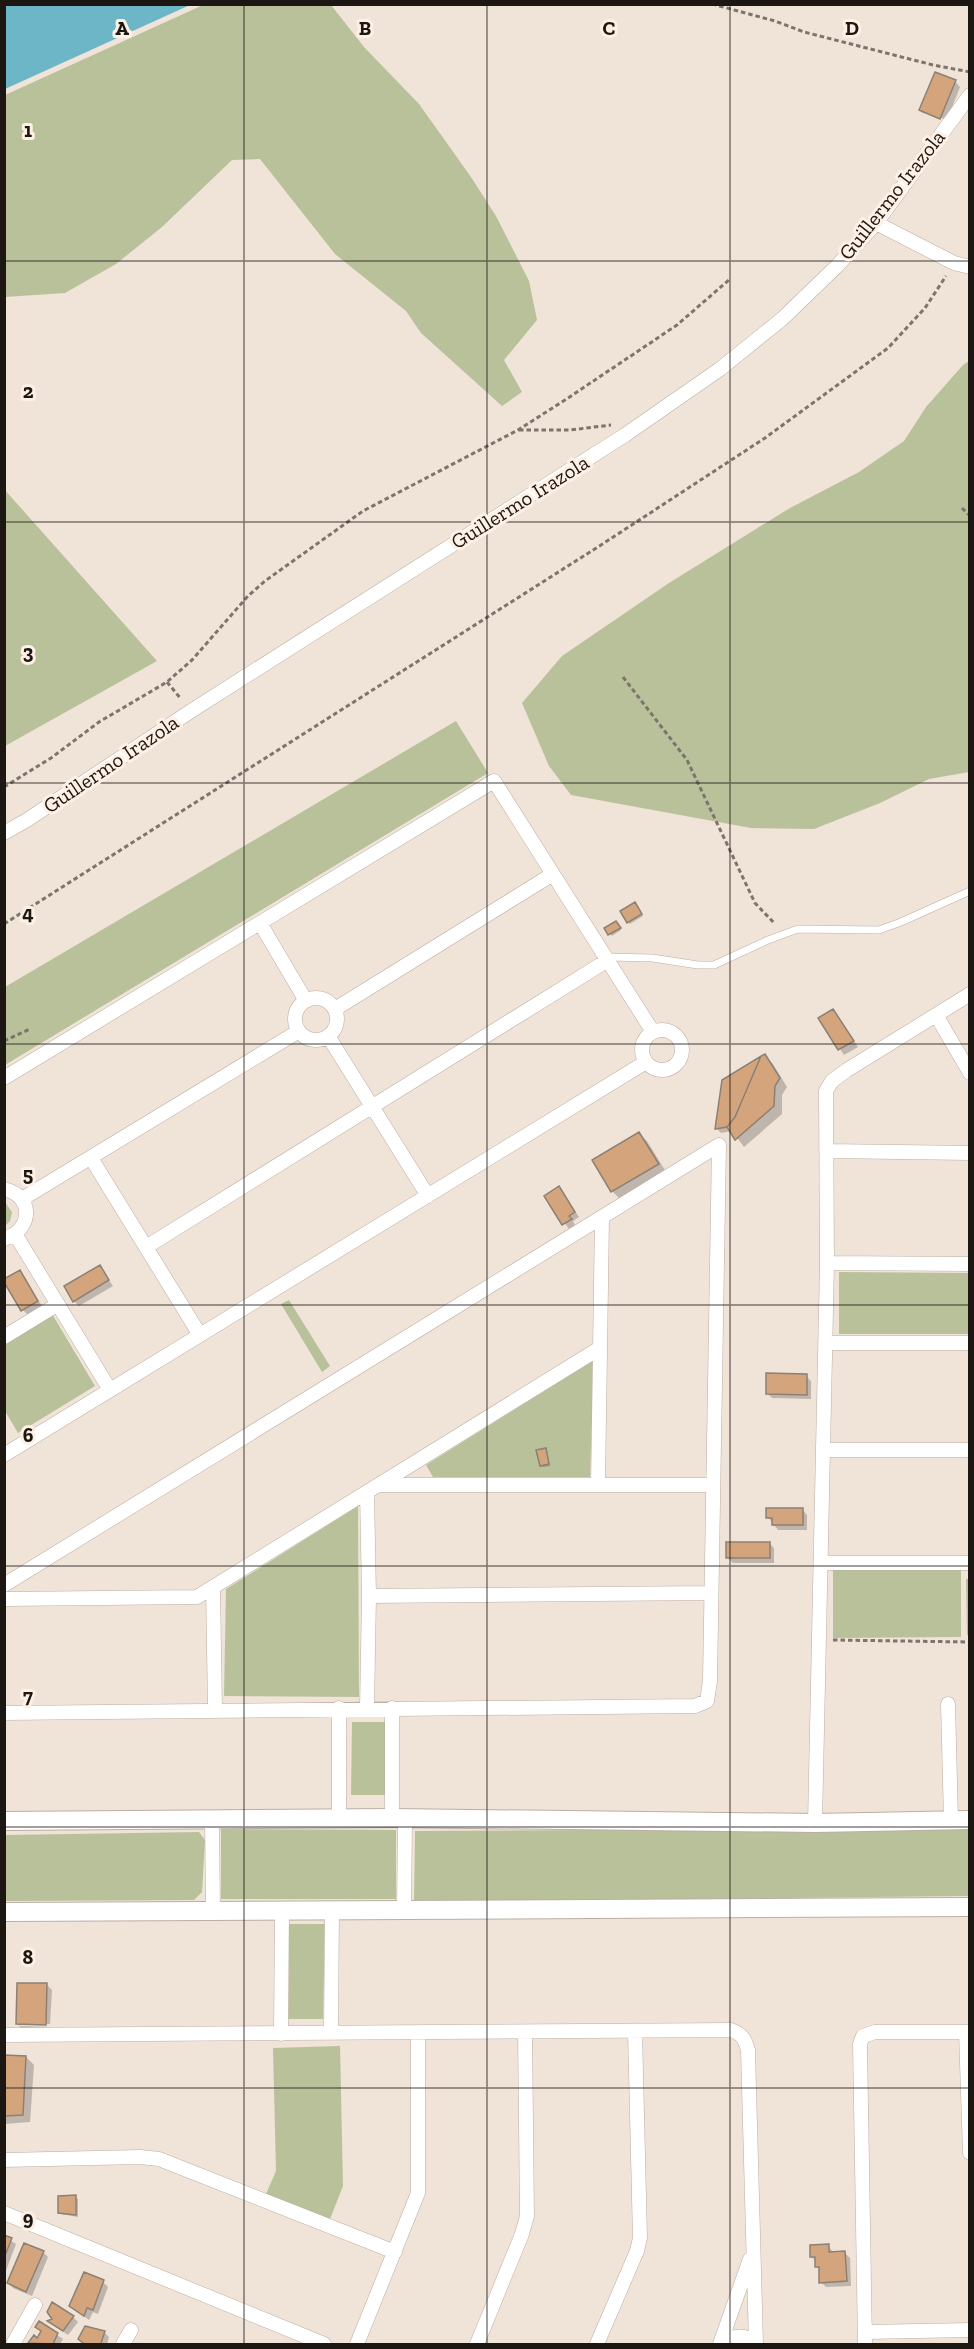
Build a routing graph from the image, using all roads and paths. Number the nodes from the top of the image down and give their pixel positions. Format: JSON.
{"nodes":[{"id":1,"x":712,"y":4,"type":"edge"},
{"id":2,"x":969,"y":72,"type":"edge"},
{"id":3,"x":969,"y":95,"type":"edge"},
{"id":4,"x":876,"y":223,"type":"junction"},
{"id":5,"x":954,"y":263,"type":"junction"},
{"id":6,"x":969,"y":267,"type":"edge"},
{"id":7,"x":730,"y":279,"type":"dead end"},
{"id":8,"x":613,"y":425,"type":"dead end"},
{"id":9,"x":518,"y":430,"type":"junction"},
{"id":10,"x":962,"y":508,"type":"dead end"},
{"id":11,"x":969,"y":516,"type":"edge"},
{"id":12,"x":622,"y":677,"type":"dead end"},
{"id":13,"x":167,"y":682,"type":"junction"},
{"id":14,"x":191,"y":711,"type":"junction"},
{"id":15,"x":4,"y":787,"type":"edge"},
{"id":16,"x":4,"y":833,"type":"edge"},
{"id":17,"x":553,"y":874,"type":"junction"},
{"id":18,"x":969,"y":891,"type":"edge"},
{"id":19,"x":260,"y":923,"type":"junction"},
{"id":20,"x":4,"y":924,"type":"edge"},
{"id":21,"x":784,"y":934,"type":"junction"},
{"id":22,"x":607,"y":958,"type":"junction"},
{"id":23,"x":969,"y":994,"type":"edge"},
{"id":24,"x":306,"y":1001,"type":"junction"},
{"id":25,"x":334,"y":1009,"type":"junction"},
{"id":26,"x":936,"y":1015,"type":"junction"},
{"id":27,"x":30,"y":1029,"type":"dead end"},
{"id":28,"x":298,"y":1031,"type":"junction"},
{"id":29,"x":653,"y":1032,"type":"junction"},
{"id":30,"x":328,"y":1036,"type":"junction"},
{"id":31,"x":4,"y":1041,"type":"edge"},
{"id":32,"x":646,"y":1062,"type":"junction"},
{"id":33,"x":969,"y":1072,"type":"edge"},
{"id":34,"x":4,"y":1078,"type":"edge"},
{"id":35,"x":372,"y":1107,"type":"junction"},
{"id":36,"x":826,"y":1150,"type":"junction"},
{"id":37,"x":969,"y":1153,"type":"edge"},
{"id":38,"x":91,"y":1158,"type":"junction"},
{"id":39,"x":4,"y":1189,"type":"edge"},
{"id":40,"x":428,"y":1196,"type":"junction"},
{"id":41,"x":22,"y":1200,"type":"junction"},
{"id":42,"x":602,"y":1218,"type":"junction"},
{"id":43,"x":10,"y":1236,"type":"edge"},
{"id":44,"x":146,"y":1247,"type":"junction"},
{"id":45,"x":827,"y":1263,"type":"junction"},
{"id":46,"x":969,"y":1264,"type":"edge"},
{"id":47,"x":58,"y":1304,"type":"junction"},
{"id":48,"x":200,"y":1335,"type":"junction"},
{"id":49,"x":4,"y":1337,"type":"edge"},
{"id":50,"x":826,"y":1343,"type":"junction"},
{"id":51,"x":969,"y":1343,"type":"edge"},
{"id":52,"x":600,"y":1348,"type":"junction"},
{"id":53,"x":110,"y":1390,"type":"junction"},
{"id":54,"x":823,"y":1450,"type":"junction"},
{"id":55,"x":969,"y":1450,"type":"edge"},
{"id":56,"x":4,"y":1455,"type":"edge"},
{"id":57,"x":598,"y":1485,"type":"junction"},
{"id":58,"x":713,"y":1485,"type":"junction"},
{"id":59,"x":373,"y":1488,"type":"junction"},
{"id":60,"x":821,"y":1563,"type":"junction"},
{"id":61,"x":969,"y":1563,"type":"edge"},
{"id":62,"x":4,"y":1585,"type":"edge"},
{"id":63,"x":213,"y":1587,"type":"junction"},
{"id":64,"x":711,"y":1593,"type":"junction"},
{"id":65,"x":369,"y":1596,"type":"junction"},
{"id":66,"x":4,"y":1599,"type":"edge"},
{"id":67,"x":819,"y":1640,"type":"junction"},
{"id":68,"x":969,"y":1642,"type":"edge"},
{"id":69,"x":948,"y":1704,"type":"dead end"},
{"id":70,"x":339,"y":1708,"type":"junction"},
{"id":71,"x":367,"y":1708,"type":"junction"},
{"id":72,"x":392,"y":1708,"type":"junction"},
{"id":73,"x":215,"y":1710,"type":"junction"},
{"id":74,"x":4,"y":1713,"type":"edge"},
{"id":75,"x":339,"y":1818,"type":"junction"},
{"id":76,"x":398,"y":1818,"type":"junction"},
{"id":77,"x":212,"y":1820,"type":"junction"},
{"id":78,"x":951,"y":1820,"type":"junction"},
{"id":79,"x":969,"y":1820,"type":"edge"},
{"id":80,"x":4,"y":1821,"type":"edge"},
{"id":81,"x":815,"y":1822,"type":"junction"},
{"id":82,"x":969,"y":1907,"type":"edge"},
{"id":83,"x":282,"y":1910,"type":"junction"},
{"id":84,"x":332,"y":1910,"type":"junction"},
{"id":85,"x":404,"y":1910,"type":"junction"},
{"id":86,"x":213,"y":1911,"type":"junction"},
{"id":87,"x":4,"y":1912,"type":"edge"},
{"id":88,"x":635,"y":2031,"type":"junction"},
{"id":89,"x":525,"y":2032,"type":"junction"},
{"id":90,"x":968,"y":2032,"type":"edge"},
{"id":91,"x":331,"y":2033,"type":"junction"},
{"id":92,"x":418,"y":2033,"type":"junction"},
{"id":93,"x":281,"y":2034,"type":"junction"},
{"id":94,"x":4,"y":2035,"type":"edge"},
{"id":95,"x":969,"y":2153,"type":"edge"},
{"id":96,"x":4,"y":2160,"type":"edge"},
{"id":97,"x":4,"y":2213,"type":"edge"},
{"id":98,"x":753,"y":2251,"type":"junction"},
{"id":99,"x":395,"y":2252,"type":"junction"},
{"id":100,"x":35,"y":2305,"type":"dead end"},
{"id":101,"x":131,"y":2330,"type":"dead end"},
{"id":102,"x":969,"y":2330,"type":"edge"},
{"id":103,"x":865,"y":2338,"type":"edge"},
{"id":104,"x":720,"y":2343,"type":"edge"},
{"id":105,"x":14,"y":2344,"type":"edge"},
{"id":106,"x":123,"y":2344,"type":"edge"},
{"id":107,"x":324,"y":2344,"type":"edge"},
{"id":108,"x":357,"y":2344,"type":"edge"},
{"id":109,"x":477,"y":2344,"type":"edge"},
{"id":110,"x":597,"y":2344,"type":"edge"},
{"id":111,"x":755,"y":2344,"type":"edge"}],
"edges":[{"from":1,"to":2,"type":"path"},
{"from":3,"to":4,"type":"street","name":"Guillermo Irazola"},
{"from":4,"to":5,"type":"street"},
{"from":4,"to":14,"type":"street","name":"Guillermo Irazola"},
{"from":5,"to":6,"type":"street"},
{"from":5,"to":20,"type":"path"},
{"from":7,"to":9,"type":"path"},
{"from":8,"to":9,"type":"path"},
{"from":9,"to":13,"type":"path"},
{"from":10,"to":11,"type":"path"},
{"from":12,"to":21,"type":"path"},
{"from":13,"to":14,"type":"path"},
{"from":13,"to":15,"type":"path"},
{"from":14,"to":16,"type":"street","name":"Guillermo Irazola"},
{"from":17,"to":19,"type":"street"},
{"from":17,"to":22,"type":"street"},
{"from":17,"to":25,"type":"street"},
{"from":18,"to":21,"type":"lane"},
{"from":19,"to":24,"type":"street"},
{"from":19,"to":34,"type":"street"},
{"from":21,"to":22,"type":"lane"},
{"from":22,"to":29,"type":"street"},
{"from":22,"to":35,"type":"street"},
{"from":23,"to":26,"type":"street"},
{"from":24,"to":25,"type":"street"},
{"from":24,"to":28,"type":"street"},
{"from":25,"to":30,"type":"street"},
{"from":26,"to":33,"type":"street"},
{"from":26,"to":36,"type":"street"},
{"from":27,"to":31,"type":"path"},
{"from":28,"to":30,"type":"street"},
{"from":28,"to":38,"type":"street"},
{"from":29,"to":32,"type":"street"},
{"from":29,"to":32,"type":"street"},
{"from":30,"to":35,"type":"street"},
{"from":32,"to":40,"type":"street"},
{"from":35,"to":40,"type":"street"},
{"from":35,"to":44,"type":"street"},
{"from":36,"to":37,"type":"street"},
{"from":36,"to":45,"type":"street"},
{"from":38,"to":41,"type":"street"},
{"from":38,"to":44,"type":"street"},
{"from":39,"to":41,"type":"street"},
{"from":40,"to":48,"type":"street"},
{"from":41,"to":43,"type":"street"},
{"from":42,"to":52,"type":"street"},
{"from":42,"to":58,"type":"street"},
{"from":42,"to":62,"type":"street"},
{"from":43,"to":47,"type":"street"},
{"from":44,"to":48,"type":"street"},
{"from":45,"to":46,"type":"street"},
{"from":45,"to":50,"type":"street"},
{"from":47,"to":49,"type":"street"},
{"from":47,"to":53,"type":"street"},
{"from":48,"to":53,"type":"street"},
{"from":50,"to":51,"type":"street"},
{"from":50,"to":54,"type":"street"},
{"from":52,"to":57,"type":"street"},
{"from":52,"to":59,"type":"street"},
{"from":53,"to":56,"type":"street"},
{"from":54,"to":55,"type":"street"},
{"from":54,"to":60,"type":"street"},
{"from":57,"to":58,"type":"street"},
{"from":57,"to":59,"type":"street"},
{"from":58,"to":64,"type":"street"},
{"from":59,"to":63,"type":"street"},
{"from":59,"to":65,"type":"street"},
{"from":60,"to":61,"type":"street"},
{"from":60,"to":67,"type":"street"},
{"from":63,"to":66,"type":"street"},
{"from":63,"to":73,"type":"street"},
{"from":64,"to":65,"type":"street"},
{"from":64,"to":72,"type":"street"},
{"from":65,"to":71,"type":"street"},
{"from":67,"to":68,"type":"path"},
{"from":67,"to":81,"type":"street"},
{"from":69,"to":78,"type":"street"},
{"from":70,"to":71,"type":"street"},
{"from":70,"to":73,"type":"street"},
{"from":70,"to":75,"type":"street"},
{"from":71,"to":72,"type":"street"},
{"from":72,"to":76,"type":"street"},
{"from":73,"to":74,"type":"street"},
{"from":75,"to":76,"type":"street"},
{"from":75,"to":77,"type":"street"},
{"from":76,"to":81,"type":"street"},
{"from":76,"to":85,"type":"street"},
{"from":77,"to":80,"type":"street"},
{"from":77,"to":86,"type":"street"},
{"from":78,"to":79,"type":"street"},
{"from":78,"to":81,"type":"street"},
{"from":82,"to":85,"type":"street"},
{"from":83,"to":84,"type":"street"},
{"from":83,"to":86,"type":"street"},
{"from":83,"to":93,"type":"street"},
{"from":84,"to":85,"type":"street"},
{"from":84,"to":91,"type":"street"},
{"from":86,"to":87,"type":"street"},
{"from":88,"to":89,"type":"street"},
{"from":88,"to":98,"type":"street"},
{"from":88,"to":110,"type":"street"},
{"from":89,"to":92,"type":"street"},
{"from":89,"to":109,"type":"street"},
{"from":90,"to":95,"type":"street"},
{"from":90,"to":103,"type":"street"},
{"from":91,"to":92,"type":"street"},
{"from":91,"to":93,"type":"street"},
{"from":92,"to":99,"type":"street"},
{"from":93,"to":94,"type":"street"},
{"from":96,"to":99,"type":"street"},
{"from":97,"to":107,"type":"street"},
{"from":98,"to":104,"type":"street"},
{"from":98,"to":111,"type":"street"},
{"from":99,"to":108,"type":"street"},
{"from":100,"to":105,"type":"street"},
{"from":101,"to":106,"type":"street"},
{"from":102,"to":103,"type":"street"},
{"from":104,"to":111,"type":"street"}]}
